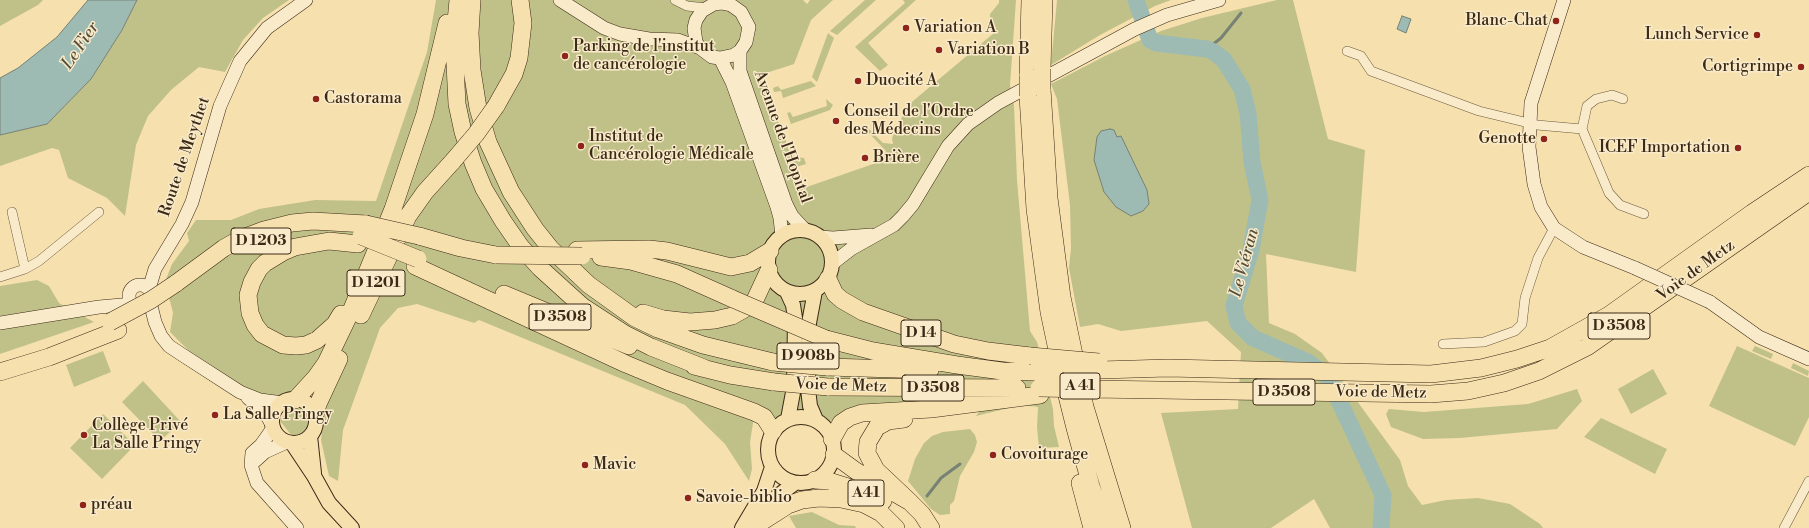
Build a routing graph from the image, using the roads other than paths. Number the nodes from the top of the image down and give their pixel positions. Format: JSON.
{"nodes":[{"id":1,"x":306,"y":0,"type":"edge"},
{"id":2,"x":452,"y":0,"type":"edge"},
{"id":3,"x":458,"y":0,"type":"edge"},
{"id":4,"x":472,"y":0,"type":"edge"},
{"id":5,"x":520,"y":0,"type":"edge"},
{"id":6,"x":560,"y":0,"type":"edge"},
{"id":7,"x":675,"y":0,"type":"edge"},
{"id":8,"x":1030,"y":0,"type":"edge"},
{"id":9,"x":1044,"y":0,"type":"edge"},
{"id":10,"x":1564,"y":0,"type":"edge"},
{"id":11,"x":1213,"y":1,"type":"edge"},
{"id":12,"x":687,"y":6,"type":"junction"},
{"id":13,"x":706,"y":8,"type":"junction"},
{"id":14,"x":694,"y":26,"type":"junction"},
{"id":15,"x":678,"y":40,"type":"junction"},
{"id":16,"x":700,"y":48,"type":"junction"},
{"id":17,"x":740,"y":51,"type":"junction"},
{"id":18,"x":1347,"y":51,"type":"dead end"},
{"id":19,"x":720,"y":58,"type":"junction"},
{"id":20,"x":1035,"y":72,"type":"junction"},
{"id":21,"x":1035,"y":92,"type":"junction"},
{"id":22,"x":1623,"y":99,"type":"dead end"},
{"id":23,"x":1528,"y":123,"type":"junction"},
{"id":24,"x":1582,"y":129,"type":"junction"},
{"id":25,"x":1809,"y":175,"type":"edge"},
{"id":26,"x":1809,"y":192,"type":"edge"},
{"id":27,"x":12,"y":212,"type":"dead end"},
{"id":28,"x":99,"y":212,"type":"dead end"},
{"id":29,"x":1644,"y":214,"type":"dead end"},
{"id":30,"x":1554,"y":228,"type":"junction"},
{"id":31,"x":805,"y":230,"type":"junction"},
{"id":32,"x":876,"y":234,"type":"junction"},
{"id":33,"x":362,"y":235,"type":"junction"},
{"id":34,"x":782,"y":236,"type":"junction"},
{"id":35,"x":820,"y":237,"type":"junction"},
{"id":36,"x":770,"y":251,"type":"junction"},
{"id":37,"x":579,"y":253,"type":"junction"},
{"id":38,"x":416,"y":262,"type":"junction"},
{"id":39,"x":25,"y":270,"type":"junction"},
{"id":40,"x":769,"y":270,"type":"junction"},
{"id":41,"x":830,"y":271,"type":"junction"},
{"id":42,"x":366,"y":273,"type":"junction"},
{"id":43,"x":576,"y":273,"type":"junction"},
{"id":44,"x":0,"y":277,"type":"edge"},
{"id":45,"x":815,"y":291,"type":"junction"},
{"id":46,"x":787,"y":292,"type":"junction"},
{"id":47,"x":140,"y":297,"type":"junction"},
{"id":48,"x":1049,"y":312,"type":"junction"},
{"id":49,"x":0,"y":322,"type":"edge"},
{"id":50,"x":1743,"y":325,"type":"junction"},
{"id":51,"x":114,"y":326,"type":"junction"},
{"id":52,"x":1443,"y":344,"type":"dead end"},
{"id":53,"x":1809,"y":353,"type":"edge"},
{"id":54,"x":1809,"y":359,"type":"edge"},
{"id":55,"x":0,"y":360,"type":"edge"},
{"id":56,"x":704,"y":368,"type":"junction"},
{"id":57,"x":1168,"y":368,"type":"joint"},
{"id":58,"x":1002,"y":371,"type":"junction"},
{"id":59,"x":0,"y":372,"type":"edge"},
{"id":60,"x":1036,"y":378,"type":"junction"},
{"id":61,"x":240,"y":392,"type":"junction"},
{"id":62,"x":289,"y":401,"type":"junction"},
{"id":63,"x":987,"y":401,"type":"junction"},
{"id":64,"x":315,"y":415,"type":"junction"},
{"id":65,"x":788,"y":419,"type":"junction"},
{"id":66,"x":816,"y":420,"type":"junction"},
{"id":67,"x":273,"y":426,"type":"junction"},
{"id":68,"x":310,"y":436,"type":"junction"},
{"id":69,"x":770,"y":437,"type":"junction"},
{"id":70,"x":289,"y":442,"type":"junction"},
{"id":71,"x":833,"y":447,"type":"junction"},
{"id":72,"x":251,"y":465,"type":"junction"},
{"id":73,"x":772,"y":467,"type":"junction"},
{"id":74,"x":314,"y":476,"type":"junction"},
{"id":75,"x":815,"y":480,"type":"junction"},
{"id":76,"x":1809,"y":481,"type":"edge"},
{"id":77,"x":795,"y":483,"type":"junction"},
{"id":78,"x":910,"y":502,"type":"junction"},
{"id":79,"x":1786,"y":524,"type":"edge"},
{"id":80,"x":747,"y":525,"type":"edge"},
{"id":81,"x":297,"y":528,"type":"edge"},
{"id":82,"x":352,"y":528,"type":"edge"},
{"id":83,"x":896,"y":528,"type":"edge"},
{"id":84,"x":903,"y":528,"type":"edge"},
{"id":85,"x":931,"y":528,"type":"edge"},
{"id":86,"x":1092,"y":528,"type":"edge"},
{"id":87,"x":1106,"y":528,"type":"edge"},
{"id":88,"x":1122,"y":528,"type":"edge"}],
"edges":[{"from":1,"to":47,"type":"street","name":"Route de Meythet"},
{"from":2,"to":42,"type":"highway","number":"D 1201"},
{"from":3,"to":56,"type":"highway"},
{"from":4,"to":43,"type":"highway"},
{"from":5,"to":64,"type":"highway","number":"D 1201","bridge":true},
{"from":6,"to":15,"type":"street"},
{"from":7,"to":12,"type":"street"},
{"from":8,"to":20,"type":"highway","number":"A 41"},
{"from":9,"to":20,"type":"highway","number":"A 41"},
{"from":10,"to":23,"type":"street"},
{"from":11,"to":32,"type":"street"},
{"from":12,"to":13,"type":"street"},
{"from":12,"to":14,"type":"street"},
{"from":13,"to":14,"type":"street"},
{"from":13,"to":17,"type":"street"},
{"from":14,"to":15,"type":"street"},
{"from":14,"to":16,"type":"street"},
{"from":15,"to":16,"type":"street"},
{"from":16,"to":19,"type":"street"},
{"from":17,"to":19,"type":"street"},
{"from":17,"to":31,"type":"street","name":"Avenue de l'Hopital"},
{"from":18,"to":23,"type":"street"},
{"from":19,"to":34,"type":"street","name":"Avenue de l'Hopital"},
{"from":20,"to":21,"type":"highway","number":"A 41","bridge":true},
{"from":21,"to":48,"type":"highway","number":"A 41"},
{"from":21,"to":88,"type":"highway","number":"A 41"},
{"from":22,"to":24,"type":"street"},
{"from":23,"to":24,"type":"street"},
{"from":23,"to":30,"type":"street"},
{"from":24,"to":29,"type":"street"},
{"from":25,"to":57,"type":"highway","name":"Voie de Metz","number":"D 3508"},
{"from":26,"to":60,"type":"highway","name":"Voie de Metz","number":"D 3508","bridge":true},
{"from":27,"to":39,"type":"street"},
{"from":28,"to":39,"type":"street"},
{"from":30,"to":50,"type":"street","bridge":true},
{"from":30,"to":52,"type":"street"},
{"from":31,"to":34,"type":"main road"},
{"from":31,"to":35,"type":"main road"},
{"from":32,"to":35,"type":"street"},
{"from":32,"to":41,"type":"street"},
{"from":33,"to":37,"type":"highway","number":"D 1203","bridge":true},
{"from":33,"to":38,"type":"highway","number":"D 1203","bridge":true},
{"from":33,"to":42,"type":"highway"},
{"from":33,"to":51,"type":"highway","number":"D 1203","bridge":true},
{"from":34,"to":36,"type":"main road"},
{"from":35,"to":41,"type":"main road"},
{"from":36,"to":37,"type":"highway"},
{"from":36,"to":40,"type":"main road"},
{"from":37,"to":58,"type":"highway","name":"Voie de Metz","bridge":true},
{"from":38,"to":56,"type":"highway","number":"D 3508"},
{"from":38,"to":69,"type":"highway"},
{"from":39,"to":44,"type":"street"},
{"from":40,"to":43,"type":"highway"},
{"from":40,"to":46,"type":"main road"},
{"from":41,"to":45,"type":"main road"},
{"from":41,"to":60,"type":"highway","number":"D 14"},
{"from":42,"to":62,"type":"highway","number":"D 1201"},
{"from":43,"to":58,"type":"highway","bridge":true},
{"from":45,"to":46,"type":"main road"},
{"from":45,"to":66,"type":"main road","number":"D 908b"},
{"from":46,"to":65,"type":"main road","number":"D 908b"},
{"from":47,"to":49,"type":"street"},
{"from":47,"to":61,"type":"street"},
{"from":48,"to":86,"type":"highway"},
{"from":48,"to":87,"type":"highway","number":"A 41"},
{"from":50,"to":53,"type":"street"},
{"from":50,"to":54,"type":"street"},
{"from":51,"to":55,"type":"highway","number":"D 1203"},
{"from":51,"to":59,"type":"highway","number":"D 1203"},
{"from":56,"to":60,"type":"highway","name":"Voie de Metz","number":"D 3508","bridge":true},
{"from":57,"to":60,"type":"highway","number":"D 14","bridge":true},
{"from":58,"to":60,"type":"highway","name":"Voie de Metz","number":"D 3508"},
{"from":60,"to":63,"type":"highway"},
{"from":61,"to":62,"type":"street"},
{"from":61,"to":67,"type":"street"},
{"from":62,"to":64,"type":"main road"},
{"from":62,"to":67,"type":"main road"},
{"from":63,"to":71,"type":"highway"},
{"from":63,"to":78,"type":"highway"},
{"from":64,"to":68,"type":"main road"},
{"from":65,"to":66,"type":"main road"},
{"from":65,"to":69,"type":"main road"},
{"from":66,"to":71,"type":"main road"},
{"from":67,"to":70,"type":"main road"},
{"from":67,"to":72,"type":"street"},
{"from":68,"to":70,"type":"main road"},
{"from":68,"to":74,"type":"main road"},
{"from":69,"to":73,"type":"main road"},
{"from":70,"to":72,"type":"street"},
{"from":70,"to":74,"type":"main road"},
{"from":71,"to":75,"type":"main road"},
{"from":71,"to":78,"type":"highway"},
{"from":72,"to":81,"type":"street"},
{"from":73,"to":77,"type":"main road"},
{"from":73,"to":80,"type":"main road"},
{"from":74,"to":82,"type":"main road"},
{"from":75,"to":77,"type":"main road"},
{"from":75,"to":84,"type":"highway","number":"A41"},
{"from":76,"to":79,"type":"street"},
{"from":77,"to":80,"type":"main road"},
{"from":78,"to":85,"type":"highway"},
{"from":80,"to":83,"type":"highway"}]}
